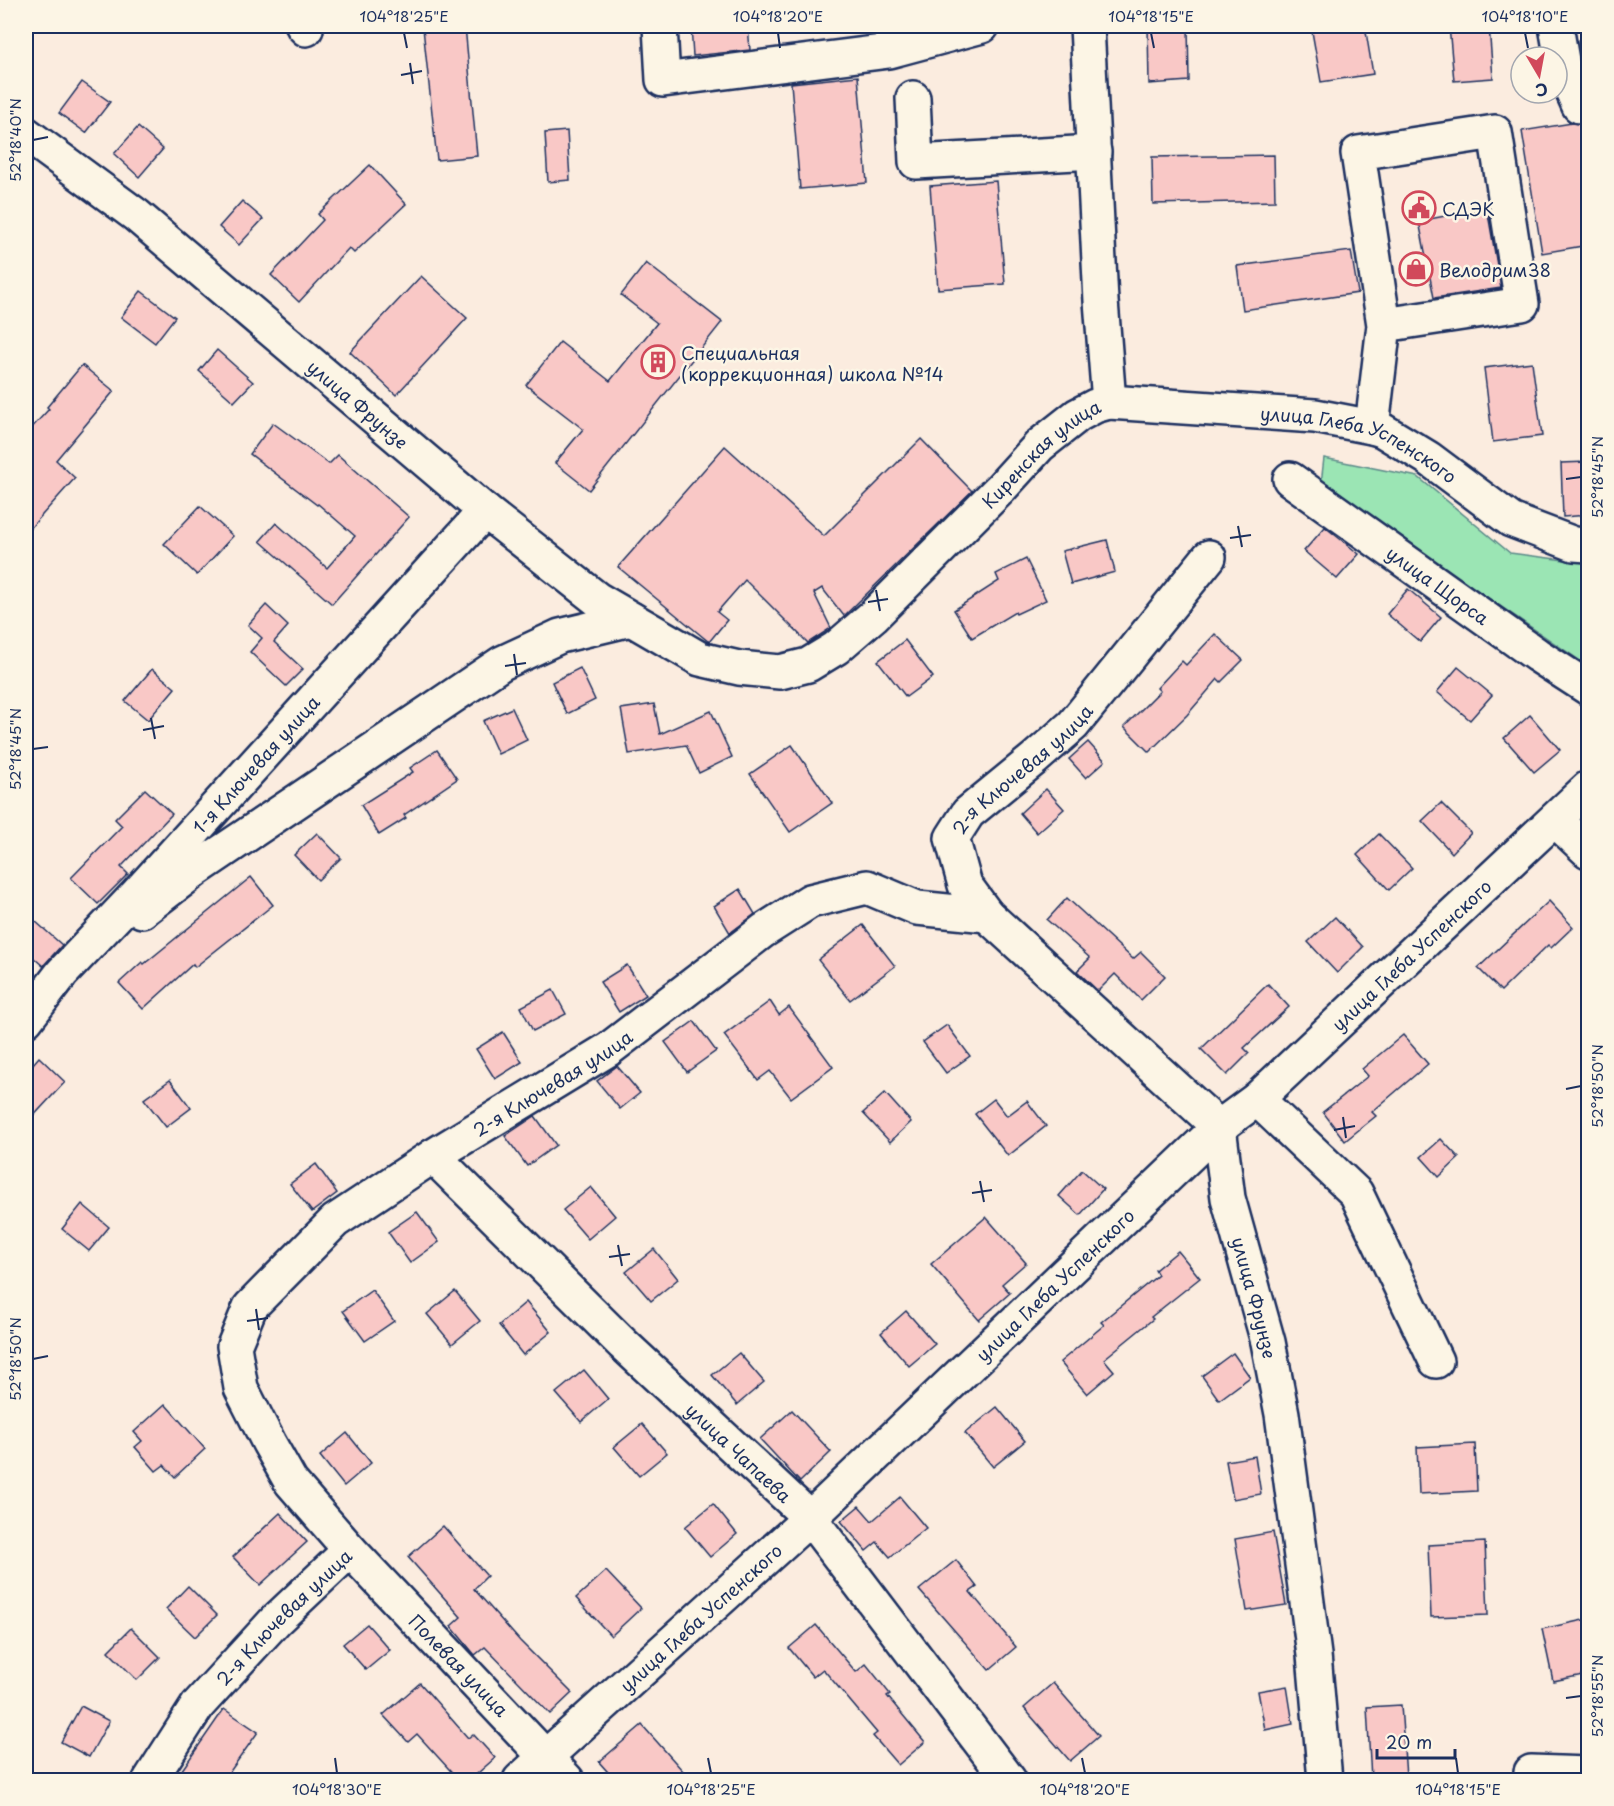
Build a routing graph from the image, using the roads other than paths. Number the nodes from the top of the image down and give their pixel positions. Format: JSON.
{"nodes":[{"id":1,"x":660,"y":26,"type":"edge"},
{"id":2,"x":982,"y":26,"type":"edge"},
{"id":3,"x":1087,"y":26,"type":"edge"},
{"id":4,"x":1556,"y":26,"type":"edge"},
{"id":5,"x":913,"y":98,"type":"dead end"},
{"id":6,"x":1588,"y":106,"type":"edge"},
{"id":7,"x":26,"y":134,"type":"edge"},
{"id":8,"x":1094,"y":152,"type":"junction"},
{"id":9,"x":1384,"y":325,"type":"junction"},
{"id":10,"x":1109,"y":402,"type":"junction"},
{"id":11,"x":1372,"y":426,"type":"junction"},
{"id":12,"x":1290,"y":479,"type":"dead end"},
{"id":13,"x":485,"y":511,"type":"junction"},
{"id":14,"x":1588,"y":545,"type":"edge"},
{"id":15,"x":1209,"y":558,"type":"dead end"},
{"id":16,"x":631,"y":619,"type":"junction"},
{"id":17,"x":700,"y":659,"type":"joint"},
{"id":18,"x":1588,"y":688,"type":"edge"},
{"id":19,"x":1588,"y":788,"type":"edge"},
{"id":20,"x":1555,"y":820,"type":"junction"},
{"id":21,"x":1588,"y":851,"type":"edge"},
{"id":22,"x":987,"y":915,"type":"junction"},
{"id":23,"x":62,"y":973,"type":"junction"},
{"id":24,"x":26,"y":1020,"type":"edge"},
{"id":25,"x":1257,"y":1099,"type":"junction"},
{"id":26,"x":1219,"y":1127,"type":"junction"},
{"id":27,"x":433,"y":1156,"type":"junction"},
{"id":28,"x":1436,"y":1361,"type":"dead end"},
{"id":29,"x":810,"y":1518,"type":"junction"},
{"id":30,"x":350,"y":1550,"type":"junction"},
{"id":31,"x":546,"y":1756,"type":"junction"},
{"id":32,"x":1531,"y":1772,"type":"dead end"},
{"id":33,"x":1588,"y":1774,"type":"edge"},
{"id":34,"x":150,"y":1780,"type":"edge"},
{"id":35,"x":520,"y":1780,"type":"edge"},
{"id":36,"x":567,"y":1780,"type":"edge"},
{"id":37,"x":1009,"y":1780,"type":"edge"},
{"id":38,"x":1325,"y":1780,"type":"edge"}],
"edges":[{"from":1,"to":2,"type":"street"},
{"from":3,"to":8,"type":"street","name":"Киренская улица"},
{"from":4,"to":6,"type":"street"},
{"from":5,"to":8,"type":"street"},
{"from":7,"to":13,"type":"street","name":"улица Фрунзе"},
{"from":8,"to":10,"type":"street","name":"Киренская улица"},
{"from":9,"to":9,"type":"street"},
{"from":9,"to":11,"type":"street"},
{"from":10,"to":11,"type":"street","name":"улица Глеба Успенского"},
{"from":10,"to":17,"type":"street","name":"Киренская улица"},
{"from":11,"to":14,"type":"street","name":"улица Глеба Успенского"},
{"from":12,"to":18,"type":"street","name":"улица Щорса"},
{"from":13,"to":16,"type":"street","name":"улица Фрунзе"},
{"from":13,"to":23,"type":"street","name":"1-я Ключевая улица"},
{"from":15,"to":22,"type":"street","name":"2-я Ключевая улица"},
{"from":16,"to":17,"type":"street","name":"улица Фрунзе"},
{"from":16,"to":23,"type":"street"},
{"from":19,"to":20,"type":"street","name":"улица Глеба Успенского"},
{"from":20,"to":21,"type":"street"},
{"from":20,"to":25,"type":"street","name":"улица Глеба Успенского"},
{"from":22,"to":26,"type":"street"},
{"from":22,"to":27,"type":"street","name":"2-я Ключевая улица"},
{"from":23,"to":24,"type":"street","name":"1-я Ключевая улица"},
{"from":25,"to":26,"type":"street","name":"улица Глеба Успенского"},
{"from":25,"to":28,"type":"street"},
{"from":26,"to":29,"type":"street","name":"улица Глеба Успенского"},
{"from":26,"to":38,"type":"street","name":"улица Фрунзе"},
{"from":27,"to":29,"type":"street","name":"улица Чапаева"},
{"from":27,"to":30,"type":"street","name":"2-я Ключевая улица"},
{"from":29,"to":31,"type":"street","name":"улица Глеба Успенского"},
{"from":29,"to":37,"type":"street","name":"улица Чапаева"},
{"from":30,"to":31,"type":"street","name":"Полевая улица"},
{"from":30,"to":34,"type":"street","name":"2-я Ключевая улица"},
{"from":31,"to":35,"type":"street","name":"улица Глеба Успенского"},
{"from":31,"to":36,"type":"street","name":"Полевая улица"},
{"from":32,"to":33,"type":"street"}]}
